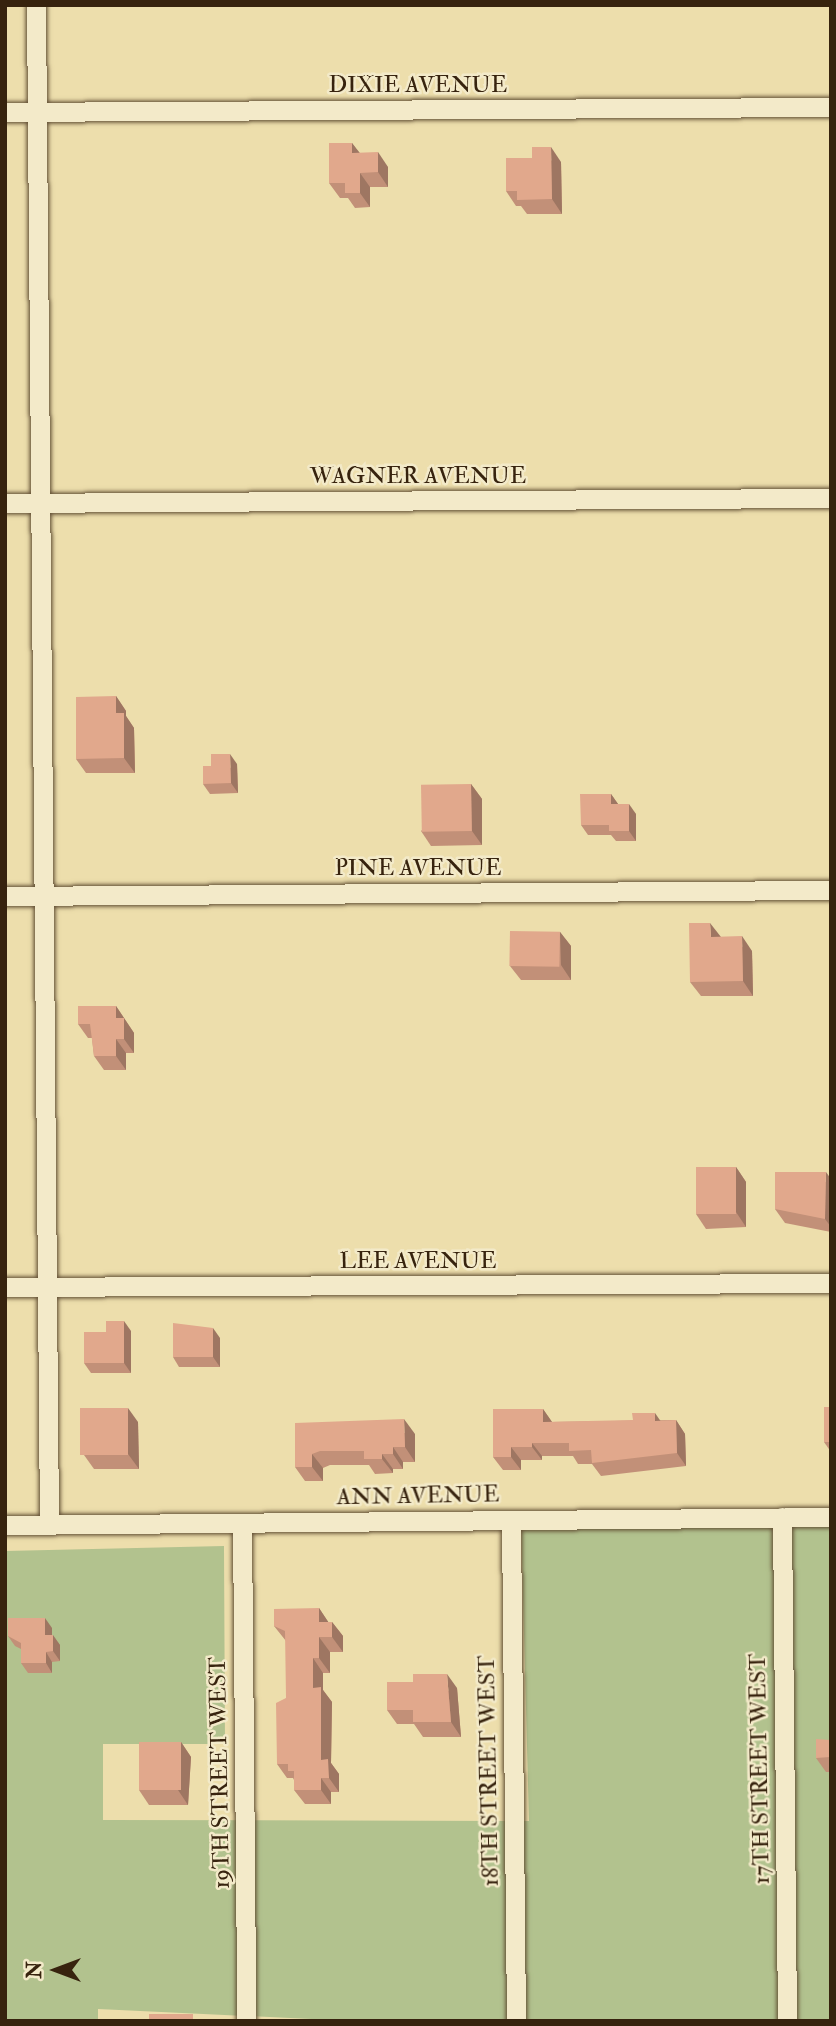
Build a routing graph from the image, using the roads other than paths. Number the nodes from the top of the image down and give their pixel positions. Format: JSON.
{"nodes":[{"id":1,"x":36,"y":5,"type":"edge"},
{"id":2,"x":831,"y":107,"type":"edge"},
{"id":3,"x":5,"y":112,"type":"edge"},
{"id":4,"x":37,"y":112,"type":"junction"},
{"id":5,"x":831,"y":498,"type":"edge"},
{"id":6,"x":5,"y":503,"type":"edge"},
{"id":7,"x":41,"y":503,"type":"junction"},
{"id":8,"x":831,"y":890,"type":"edge"},
{"id":9,"x":5,"y":896,"type":"edge"},
{"id":10,"x":45,"y":896,"type":"junction"},
{"id":11,"x":831,"y":1283,"type":"edge"},
{"id":12,"x":5,"y":1287,"type":"edge"},
{"id":13,"x":49,"y":1287,"type":"junction"},
{"id":14,"x":782,"y":1517,"type":"junction"},
{"id":15,"x":831,"y":1517,"type":"edge"},
{"id":16,"x":511,"y":1520,"type":"junction"},
{"id":17,"x":242,"y":1524,"type":"junction"},
{"id":18,"x":5,"y":1525,"type":"edge"},
{"id":19,"x":50,"y":1525,"type":"junction"},
{"id":20,"x":246,"y":2021,"type":"edge"},
{"id":21,"x":516,"y":2021,"type":"edge"},
{"id":22,"x":787,"y":2021,"type":"edge"}],
"edges":[{"from":1,"to":4,"type":"street"},
{"from":2,"to":4,"type":"street","name":"DIXIE AVENUE"},
{"from":3,"to":4,"type":"street","name":"DIXIE AVENUE"},
{"from":4,"to":7,"type":"street"},
{"from":5,"to":7,"type":"street","name":"WAGNER AVENUE"},
{"from":6,"to":7,"type":"street","name":"WAGNER AVENUE"},
{"from":7,"to":10,"type":"street"},
{"from":8,"to":10,"type":"street","name":"PINE AVENUE"},
{"from":9,"to":10,"type":"street","name":"PINE AVENUE"},
{"from":10,"to":13,"type":"street"},
{"from":11,"to":13,"type":"street","name":"LEE AVENUE"},
{"from":12,"to":13,"type":"street","name":"LEE AVENUE"},
{"from":13,"to":19,"type":"street"},
{"from":14,"to":15,"type":"street","name":"ANN AVENUE"},
{"from":14,"to":16,"type":"street","name":"ANN AVENUE"},
{"from":14,"to":22,"type":"street","name":"17TH STREET WEST"},
{"from":16,"to":17,"type":"street","name":"ANN AVENUE"},
{"from":16,"to":21,"type":"street","name":"18TH STREET WEST"},
{"from":17,"to":19,"type":"street","name":"ANN AVENUE"},
{"from":17,"to":20,"type":"street","name":"19TH STREET WEST"},
{"from":18,"to":19,"type":"street","name":"ANN AVENUE"}]}
